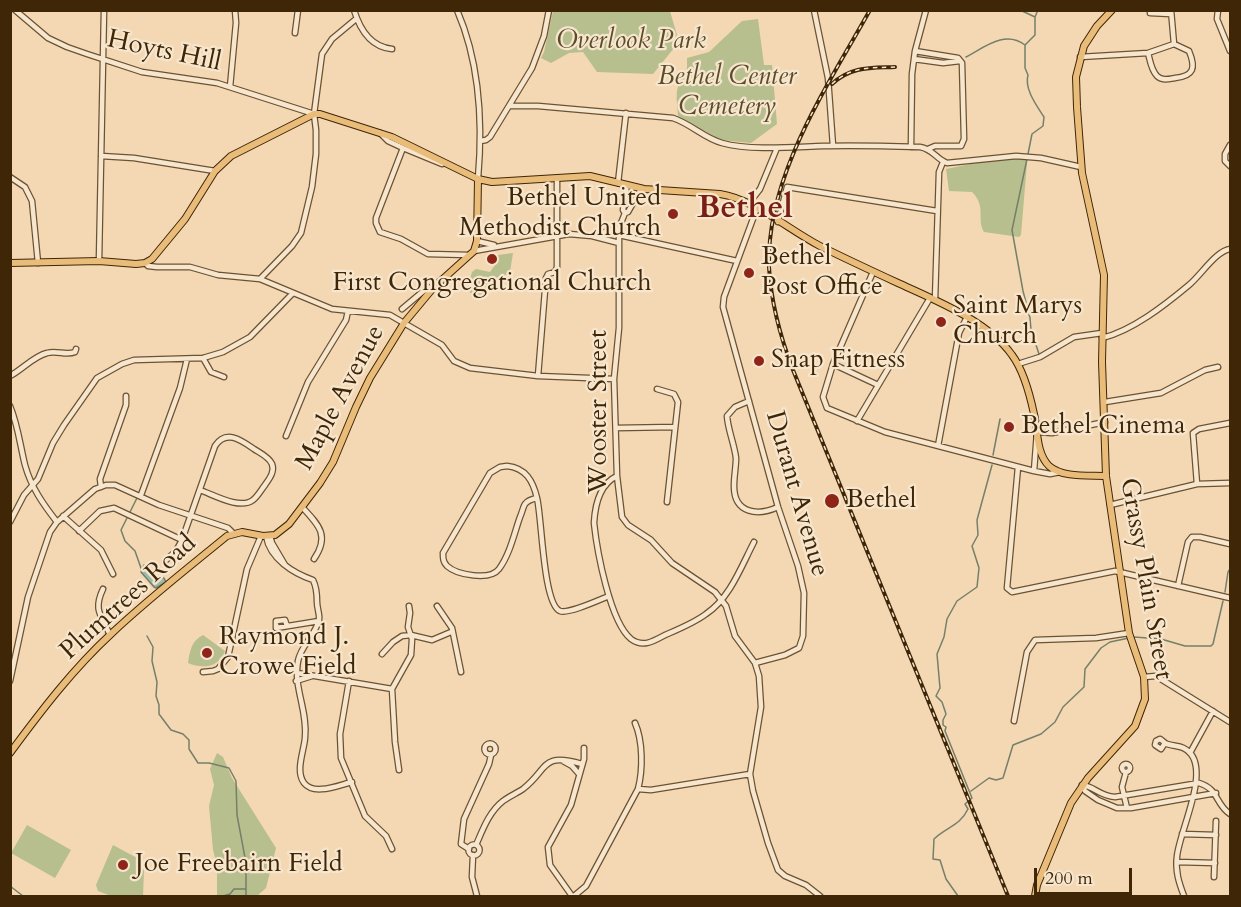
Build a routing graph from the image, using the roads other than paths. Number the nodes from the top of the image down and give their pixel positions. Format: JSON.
{"nodes":[{"id":1,"x":15,"y":10,"type":"edge"},
{"id":2,"x":104,"y":10,"type":"edge"},
{"id":3,"x":235,"y":10,"type":"edge"},
{"id":4,"x":298,"y":10,"type":"edge"},
{"id":5,"x":354,"y":10,"type":"edge"},
{"id":6,"x":457,"y":10,"type":"edge"},
{"id":7,"x":549,"y":10,"type":"edge"},
{"id":8,"x":814,"y":10,"type":"edge"},
{"id":9,"x":926,"y":10,"type":"edge"},
{"id":10,"x":1112,"y":10,"type":"edge"},
{"id":11,"x":1218,"y":10,"type":"edge"},
{"id":12,"x":1171,"y":12,"type":"edge"},
{"id":13,"x":1150,"y":14,"type":"dead end"},
{"id":14,"x":356,"y":19,"type":"junction"},
{"id":15,"x":295,"y":33,"type":"dead end"},
{"id":16,"x":1174,"y":44,"type":"junction"},
{"id":17,"x":392,"y":50,"type":"dead end"},
{"id":18,"x":915,"y":51,"type":"junction"},
{"id":19,"x":1230,"y":51,"type":"edge"},
{"id":20,"x":1148,"y":53,"type":"junction"},
{"id":21,"x":1080,"y":57,"type":"junction"},
{"id":22,"x":102,"y":60,"type":"junction"},
{"id":23,"x":914,"y":60,"type":"junction"},
{"id":24,"x":960,"y":61,"type":"junction"},
{"id":25,"x":230,"y":87,"type":"junction"},
{"id":26,"x":509,"y":106,"type":"junction"},
{"id":27,"x":626,"y":113,"type":"junction"},
{"id":28,"x":314,"y":114,"type":"junction"},
{"id":29,"x":380,"y":133,"type":"junction"},
{"id":30,"x":480,"y":141,"type":"junction"},
{"id":31,"x":1230,"y":145,"type":"edge"},
{"id":32,"x":832,"y":146,"type":"junction"},
{"id":33,"x":911,"y":147,"type":"junction"},
{"id":34,"x":403,"y":148,"type":"junction"},
{"id":35,"x":777,"y":148,"type":"junction"},
{"id":36,"x":928,"y":148,"type":"junction"},
{"id":37,"x":101,"y":156,"type":"junction"},
{"id":38,"x":943,"y":162,"type":"junction"},
{"id":39,"x":450,"y":165,"type":"junction"},
{"id":40,"x":1230,"y":166,"type":"edge"},
{"id":41,"x":1081,"y":167,"type":"junction"},
{"id":42,"x":214,"y":171,"type":"junction"},
{"id":43,"x":10,"y":177,"type":"edge"},
{"id":44,"x":557,"y":178,"type":"junction"},
{"id":45,"x":478,"y":179,"type":"junction"},
{"id":46,"x":618,"y":183,"type":"junction"},
{"id":47,"x":627,"y":185,"type":"junction"},
{"id":48,"x":640,"y":189,"type":"junction"},
{"id":49,"x":748,"y":202,"type":"junction"},
{"id":50,"x":757,"y":208,"type":"junction"},
{"id":51,"x":937,"y":211,"type":"junction"},
{"id":52,"x":625,"y":213,"type":"junction"},
{"id":53,"x":778,"y":222,"type":"junction"},
{"id":54,"x":619,"y":228,"type":"junction"},
{"id":55,"x":558,"y":235,"type":"junction"},
{"id":56,"x":619,"y":235,"type":"junction"},
{"id":57,"x":592,"y":236,"type":"junction"},
{"id":58,"x":477,"y":241,"type":"junction"},
{"id":59,"x":619,"y":243,"type":"junction"},
{"id":60,"x":500,"y":246,"type":"junction"},
{"id":61,"x":1230,"y":249,"type":"edge"},
{"id":62,"x":472,"y":253,"type":"junction"},
{"id":63,"x":99,"y":261,"type":"junction"},
{"id":64,"x":737,"y":261,"type":"junction"},
{"id":65,"x":38,"y":262,"type":"junction"},
{"id":66,"x":10,"y":263,"type":"edge"},
{"id":67,"x":145,"y":263,"type":"junction"},
{"id":68,"x":873,"y":272,"type":"junction"},
{"id":69,"x":260,"y":279,"type":"junction"},
{"id":70,"x":434,"y":287,"type":"junction"},
{"id":71,"x":293,"y":293,"type":"junction"},
{"id":72,"x":932,"y":299,"type":"junction"},
{"id":73,"x":402,"y":309,"type":"dead end"},
{"id":74,"x":348,"y":311,"type":"junction"},
{"id":75,"x":967,"y":317,"type":"junction"},
{"id":76,"x":404,"y":323,"type":"junction"},
{"id":77,"x":1102,"y":336,"type":"junction"},
{"id":78,"x":76,"y":349,"type":"dead end"},
{"id":79,"x":203,"y":358,"type":"junction"},
{"id":80,"x":187,"y":359,"type":"junction"},
{"id":81,"x":833,"y":364,"type":"junction"},
{"id":82,"x":1018,"y":364,"type":"junction"},
{"id":83,"x":1218,"y":367,"type":"dead end"},
{"id":84,"x":10,"y":375,"type":"edge"},
{"id":85,"x":538,"y":376,"type":"junction"},
{"id":86,"x":224,"y":377,"type":"dead end"},
{"id":87,"x":614,"y":379,"type":"junction"},
{"id":88,"x":878,"y":385,"type":"junction"},
{"id":89,"x":657,"y":389,"type":"dead end"},
{"id":90,"x":126,"y":396,"type":"dead end"},
{"id":91,"x":749,"y":401,"type":"junction"},
{"id":92,"x":1105,"y":402,"type":"junction"},
{"id":93,"x":10,"y":406,"type":"edge"},
{"id":94,"x":857,"y":421,"type":"junction"},
{"id":95,"x":1106,"y":422,"type":"junction"},
{"id":96,"x":1230,"y":423,"type":"edge"},
{"id":97,"x":675,"y":427,"type":"junction"},
{"id":98,"x":616,"y":428,"type":"junction"},
{"id":99,"x":1037,"y":432,"type":"junction"},
{"id":100,"x":286,"y":436,"type":"dead end"},
{"id":101,"x":938,"y":446,"type":"junction"},
{"id":102,"x":1017,"y":467,"type":"junction"},
{"id":103,"x":1034,"y":471,"type":"junction"},
{"id":104,"x":1060,"y":472,"type":"junction"},
{"id":105,"x":617,"y":476,"type":"junction"},
{"id":106,"x":1107,"y":476,"type":"junction"},
{"id":107,"x":1230,"y":483,"type":"edge"},
{"id":108,"x":1197,"y":484,"type":"junction"},
{"id":109,"x":33,"y":485,"type":"junction"},
{"id":110,"x":100,"y":487,"type":"junction"},
{"id":111,"x":200,"y":490,"type":"junction"},
{"id":112,"x":141,"y":495,"type":"junction"},
{"id":113,"x":537,"y":498,"type":"junction"},
{"id":114,"x":667,"y":502,"type":"dead end"},
{"id":115,"x":1110,"y":505,"type":"junction"},
{"id":116,"x":302,"y":507,"type":"junction"},
{"id":117,"x":778,"y":507,"type":"junction"},
{"id":118,"x":63,"y":516,"type":"junction"},
{"id":119,"x":191,"y":516,"type":"junction"},
{"id":120,"x":10,"y":522,"type":"edge"},
{"id":121,"x":57,"y":522,"type":"junction"},
{"id":122,"x":79,"y":531,"type":"junction"},
{"id":123,"x":233,"y":533,"type":"junction"},
{"id":124,"x":266,"y":536,"type":"junction"},
{"id":125,"x":182,"y":540,"type":"junction"},
{"id":126,"x":754,"y":542,"type":"dead end"},
{"id":127,"x":1230,"y":544,"type":"edge"},
{"id":128,"x":314,"y":559,"type":"dead end"},
{"id":129,"x":165,"y":561,"type":"dead end"},
{"id":130,"x":1119,"y":571,"type":"junction"},
{"id":131,"x":113,"y":574,"type":"dead end"},
{"id":132,"x":1178,"y":586,"type":"junction"},
{"id":133,"x":103,"y":589,"type":"dead end"},
{"id":134,"x":609,"y":596,"type":"junction"},
{"id":135,"x":1230,"y":598,"type":"edge"},
{"id":136,"x":722,"y":600,"type":"junction"},
{"id":137,"x":409,"y":606,"type":"dead end"},
{"id":138,"x":437,"y":606,"type":"dead end"},
{"id":139,"x":318,"y":621,"type":"junction"},
{"id":140,"x":287,"y":626,"type":"dead end"},
{"id":141,"x":451,"y":632,"type":"junction"},
{"id":142,"x":110,"y":635,"type":"junction"},
{"id":143,"x":411,"y":635,"type":"junction"},
{"id":144,"x":1130,"y":636,"type":"junction"},
{"id":145,"x":382,"y":654,"type":"dead end"},
{"id":146,"x":755,"y":663,"type":"junction"},
{"id":147,"x":203,"y":672,"type":"dead end"},
{"id":148,"x":461,"y":672,"type":"dead end"},
{"id":149,"x":297,"y":673,"type":"junction"},
{"id":150,"x":315,"y":675,"type":"junction"},
{"id":151,"x":1144,"y":677,"type":"junction"},
{"id":152,"x":10,"y":681,"type":"edge"},
{"id":153,"x":296,"y":681,"type":"junction"},
{"id":154,"x":349,"y":681,"type":"junction"},
{"id":155,"x":392,"y":689,"type":"junction"},
{"id":156,"x":1213,"y":711,"type":"junction"},
{"id":157,"x":1014,"y":721,"type":"dead end"},
{"id":158,"x":1230,"y":722,"type":"edge"},
{"id":159,"x":635,"y":723,"type":"dead end"},
{"id":160,"x":1165,"y":743,"type":"dead end"},
{"id":161,"x":584,"y":748,"type":"dead end"},
{"id":162,"x":10,"y":753,"type":"edge"},
{"id":163,"x":1190,"y":753,"type":"junction"},
{"id":164,"x":491,"y":755,"type":"dead end"},
{"id":165,"x":563,"y":761,"type":"junction"},
{"id":166,"x":582,"y":764,"type":"junction"},
{"id":167,"x":399,"y":770,"type":"dead end"},
{"id":168,"x":1126,"y":772,"type":"dead end"},
{"id":169,"x":750,"y":774,"type":"junction"},
{"id":170,"x":580,"y":775,"type":"junction"},
{"id":171,"x":351,"y":782,"type":"junction"},
{"id":172,"x":1196,"y":782,"type":"junction"},
{"id":173,"x":1082,"y":785,"type":"junction"},
{"id":174,"x":638,"y":789,"type":"junction"},
{"id":175,"x":1215,"y":793,"type":"junction"},
{"id":176,"x":1124,"y":796,"type":"junction"},
{"id":177,"x":1192,"y":797,"type":"junction"},
{"id":178,"x":1177,"y":800,"type":"junction"},
{"id":179,"x":1127,"y":808,"type":"junction"},
{"id":180,"x":1188,"y":811,"type":"junction"},
{"id":181,"x":1230,"y":814,"type":"edge"},
{"id":182,"x":1216,"y":820,"type":"dead end"},
{"id":183,"x":1182,"y":834,"type":"junction"},
{"id":184,"x":1216,"y":835,"type":"junction"},
{"id":185,"x":476,"y":845,"type":"junction"},
{"id":186,"x":392,"y":849,"type":"dead end"},
{"id":187,"x":469,"y":849,"type":"junction"},
{"id":188,"x":473,"y":855,"type":"junction"},
{"id":189,"x":1177,"y":862,"type":"junction"},
{"id":190,"x":1215,"y":863,"type":"junction"},
{"id":191,"x":1214,"y":877,"type":"dead end"},
{"id":192,"x":477,"y":897,"type":"edge"},
{"id":193,"x":573,"y":897,"type":"edge"},
{"id":194,"x":820,"y":897,"type":"edge"},
{"id":195,"x":1035,"y":897,"type":"edge"},
{"id":196,"x":1184,"y":897,"type":"edge"}],
"edges":[{"from":1,"to":22,"type":"street","name":"Hoyts Hill"},
{"from":2,"to":22,"type":"street"},
{"from":3,"to":25,"type":"street"},
{"from":4,"to":15,"type":"street"},
{"from":5,"to":14,"type":"street"},
{"from":6,"to":30,"type":"street"},
{"from":7,"to":26,"type":"street"},
{"from":8,"to":32,"type":"street"},
{"from":9,"to":18,"type":"street"},
{"from":10,"to":21,"type":"main road","name":"Grassy Plain Street"},
{"from":11,"to":19,"type":"street"},
{"from":12,"to":13,"type":"street"},
{"from":12,"to":16,"type":"street"},
{"from":14,"to":17,"type":"street"},
{"from":14,"to":28,"type":"street"},
{"from":16,"to":20,"type":"street"},
{"from":16,"to":20,"type":"street"},
{"from":18,"to":23,"type":"street"},
{"from":18,"to":24,"type":"street"},
{"from":20,"to":21,"type":"street"},
{"from":21,"to":41,"type":"main road","name":"Grassy Plain Street"},
{"from":22,"to":25,"type":"street","name":"Hoyts Hill"},
{"from":22,"to":37,"type":"street"},
{"from":23,"to":24,"type":"street"},
{"from":23,"to":33,"type":"street"},
{"from":24,"to":36,"type":"street"},
{"from":25,"to":28,"type":"street","name":"Hoyts Hill"},
{"from":26,"to":27,"type":"street"},
{"from":26,"to":30,"type":"street"},
{"from":27,"to":35,"type":"street"},
{"from":27,"to":46,"type":"street"},
{"from":28,"to":29,"type":"main road"},
{"from":28,"to":42,"type":"main road"},
{"from":28,"to":69,"type":"street"},
{"from":29,"to":34,"type":"street"},
{"from":29,"to":39,"type":"main road"},
{"from":30,"to":45,"type":"street"},
{"from":31,"to":40,"type":"street"},
{"from":32,"to":33,"type":"street"},
{"from":32,"to":35,"type":"street"},
{"from":33,"to":36,"type":"street"},
{"from":34,"to":39,"type":"street"},
{"from":34,"to":62,"type":"street"},
{"from":35,"to":49,"type":"street"},
{"from":36,"to":38,"type":"street"},
{"from":37,"to":42,"type":"street"},
{"from":37,"to":63,"type":"street"},
{"from":38,"to":41,"type":"street"},
{"from":38,"to":51,"type":"street"},
{"from":39,"to":45,"type":"main road"},
{"from":41,"to":77,"type":"main road","name":"Grassy Plain Street"},
{"from":42,"to":67,"type":"main road"},
{"from":43,"to":65,"type":"street"},
{"from":44,"to":45,"type":"main road"},
{"from":44,"to":46,"type":"main road"},
{"from":44,"to":55,"type":"street"},
{"from":45,"to":58,"type":"main road"},
{"from":46,"to":47,"type":"main road"},
{"from":47,"to":48,"type":"main road"},
{"from":47,"to":52,"type":"street"},
{"from":48,"to":49,"type":"main road"},
{"from":48,"to":52,"type":"street"},
{"from":49,"to":50,"type":"main road"},
{"from":50,"to":53,"type":"main road"},
{"from":50,"to":64,"type":"street"},
{"from":51,"to":53,"type":"street"},
{"from":51,"to":72,"type":"street"},
{"from":52,"to":54,"type":"street"},
{"from":53,"to":68,"type":"main road"},
{"from":54,"to":56,"type":"street","name":"Wooster Street"},
{"from":54,"to":57,"type":"street"},
{"from":55,"to":57,"type":"street"},
{"from":55,"to":60,"type":"street"},
{"from":55,"to":85,"type":"street"},
{"from":56,"to":59,"type":"street","name":"Wooster Street"},
{"from":56,"to":64,"type":"street"},
{"from":57,"to":59,"type":"street"},
{"from":58,"to":60,"type":"street"},
{"from":58,"to":62,"type":"main road"},
{"from":59,"to":87,"type":"street","name":"Wooster Street"},
{"from":60,"to":62,"type":"street"},
{"from":61,"to":77,"type":"street"},
{"from":62,"to":70,"type":"main road","name":"Maple Avenue"},
{"from":63,"to":65,"type":"main road"},
{"from":63,"to":67,"type":"main road"},
{"from":64,"to":91,"type":"street","name":"Durant Avenue"},
{"from":65,"to":66,"type":"main road"},
{"from":67,"to":69,"type":"street"},
{"from":68,"to":72,"type":"main road"},
{"from":68,"to":81,"type":"street"},
{"from":69,"to":71,"type":"street"},
{"from":70,"to":73,"type":"street"},
{"from":70,"to":76,"type":"main road","name":"Maple Avenue"},
{"from":71,"to":74,"type":"street"},
{"from":71,"to":79,"type":"street"},
{"from":72,"to":75,"type":"main road"},
{"from":72,"to":88,"type":"street"},
{"from":74,"to":76,"type":"street"},
{"from":74,"to":100,"type":"street"},
{"from":75,"to":82,"type":"main road"},
{"from":75,"to":101,"type":"street"},
{"from":76,"to":85,"type":"street"},
{"from":76,"to":116,"type":"main road","name":"Maple Avenue"},
{"from":77,"to":82,"type":"street"},
{"from":77,"to":92,"type":"main road","name":"Grassy Plain Street"},
{"from":78,"to":84,"type":"street"},
{"from":79,"to":80,"type":"street"},
{"from":79,"to":86,"type":"street"},
{"from":80,"to":109,"type":"street"},
{"from":80,"to":112,"type":"street"},
{"from":81,"to":88,"type":"street"},
{"from":81,"to":94,"type":"street"},
{"from":82,"to":99,"type":"main road"},
{"from":83,"to":92,"type":"street"},
{"from":85,"to":87,"type":"street"},
{"from":87,"to":98,"type":"street","name":"Wooster Street"},
{"from":88,"to":94,"type":"street"},
{"from":89,"to":97,"type":"street"},
{"from":90,"to":110,"type":"street"},
{"from":91,"to":117,"type":"street","name":"Durant Avenue"},
{"from":91,"to":117,"type":"street"},
{"from":92,"to":95,"type":"main road","name":"Grassy Plain Street"},
{"from":93,"to":109,"type":"street"},
{"from":94,"to":101,"type":"street"},
{"from":95,"to":99,"type":"street"},
{"from":95,"to":106,"type":"main road","name":"Grassy Plain Street"},
{"from":96,"to":108,"type":"street"},
{"from":97,"to":98,"type":"street"},
{"from":97,"to":114,"type":"street"},
{"from":98,"to":105,"type":"street","name":"Wooster Street"},
{"from":99,"to":103,"type":"street"},
{"from":99,"to":104,"type":"main road"},
{"from":101,"to":102,"type":"street"},
{"from":102,"to":103,"type":"street"},
{"from":102,"to":130,"type":"street"},
{"from":103,"to":104,"type":"street"},
{"from":104,"to":106,"type":"main road"},
{"from":105,"to":134,"type":"street"},
{"from":105,"to":136,"type":"street","name":"Wooster Street"},
{"from":106,"to":115,"type":"main road","name":"Grassy Plain Street"},
{"from":107,"to":108,"type":"street"},
{"from":108,"to":115,"type":"street"},
{"from":109,"to":120,"type":"street"},
{"from":109,"to":121,"type":"street"},
{"from":110,"to":112,"type":"street"},
{"from":110,"to":118,"type":"street"},
{"from":111,"to":111,"type":"street"},
{"from":111,"to":119,"type":"street"},
{"from":112,"to":119,"type":"street"},
{"from":113,"to":113,"type":"street"},
{"from":113,"to":134,"type":"street"},
{"from":115,"to":130,"type":"main road","name":"Grassy Plain Street"},
{"from":116,"to":124,"type":"main road","name":"Maple Avenue"},
{"from":116,"to":128,"type":"street"},
{"from":117,"to":146,"type":"street","name":"Durant Avenue"},
{"from":118,"to":121,"type":"street"},
{"from":118,"to":122,"type":"street"},
{"from":119,"to":123,"type":"street"},
{"from":119,"to":125,"type":"street"},
{"from":121,"to":152,"type":"street"},
{"from":122,"to":125,"type":"street"},
{"from":122,"to":131,"type":"street"},
{"from":123,"to":124,"type":"main road"},
{"from":123,"to":142,"type":"main road","name":"Plumtrees Road"},
{"from":124,"to":139,"type":"street"},
{"from":124,"to":147,"type":"street"},
{"from":125,"to":129,"type":"street"},
{"from":126,"to":136,"type":"street"},
{"from":127,"to":132,"type":"street"},
{"from":130,"to":132,"type":"street"},
{"from":130,"to":144,"type":"main road","name":"Grassy Plain Street"},
{"from":132,"to":135,"type":"street"},
{"from":133,"to":142,"type":"street"},
{"from":134,"to":136,"type":"street"},
{"from":136,"to":146,"type":"street"},
{"from":137,"to":143,"type":"street"},
{"from":138,"to":141,"type":"street"},
{"from":139,"to":140,"type":"street"},
{"from":139,"to":149,"type":"street"},
{"from":141,"to":143,"type":"street"},
{"from":141,"to":148,"type":"street"},
{"from":142,"to":162,"type":"main road","name":"Plumtrees Road"},
{"from":143,"to":145,"type":"street"},
{"from":143,"to":155,"type":"street"},
{"from":144,"to":151,"type":"main road","name":"Grassy Plain Street"},
{"from":144,"to":157,"type":"street"},
{"from":146,"to":169,"type":"street"},
{"from":149,"to":150,"type":"street"},
{"from":149,"to":153,"type":"street"},
{"from":150,"to":153,"type":"street"},
{"from":150,"to":154,"type":"street"},
{"from":151,"to":156,"type":"street"},
{"from":151,"to":173,"type":"main road","name":"Grassy Plain Street"},
{"from":153,"to":171,"type":"street"},
{"from":154,"to":155,"type":"street"},
{"from":154,"to":171,"type":"street"},
{"from":155,"to":167,"type":"street"},
{"from":156,"to":158,"type":"street"},
{"from":156,"to":163,"type":"street"},
{"from":159,"to":174,"type":"street"},
{"from":160,"to":163,"type":"street"},
{"from":161,"to":166,"type":"street"},
{"from":163,"to":172,"type":"street"},
{"from":164,"to":187,"type":"street"},
{"from":165,"to":166,"type":"street"},
{"from":165,"to":170,"type":"street"},
{"from":165,"to":185,"type":"street"},
{"from":166,"to":170,"type":"street"},
{"from":168,"to":176,"type":"street"},
{"from":169,"to":174,"type":"street"},
{"from":169,"to":194,"type":"street"},
{"from":170,"to":193,"type":"street"},
{"from":171,"to":186,"type":"street"},
{"from":172,"to":175,"type":"street"},
{"from":172,"to":176,"type":"street"},
{"from":172,"to":177,"type":"street"},
{"from":173,"to":176,"type":"street"},
{"from":173,"to":179,"type":"street"},
{"from":173,"to":195,"type":"main road","name":"Grassy Plain Street"},
{"from":174,"to":193,"type":"street"},
{"from":175,"to":177,"type":"street"},
{"from":175,"to":181,"type":"street"},
{"from":176,"to":179,"type":"street"},
{"from":177,"to":178,"type":"street"},
{"from":177,"to":180,"type":"street"},
{"from":178,"to":179,"type":"street"},
{"from":178,"to":180,"type":"street"},
{"from":180,"to":183,"type":"street"},
{"from":182,"to":184,"type":"street"},
{"from":183,"to":184,"type":"street"},
{"from":183,"to":189,"type":"street"},
{"from":184,"to":190,"type":"street"},
{"from":185,"to":187,"type":"street"},
{"from":185,"to":188,"type":"street"},
{"from":187,"to":188,"type":"street"},
{"from":188,"to":192,"type":"street"},
{"from":189,"to":190,"type":"street"},
{"from":189,"to":196,"type":"street"},
{"from":190,"to":191,"type":"street"}]}
